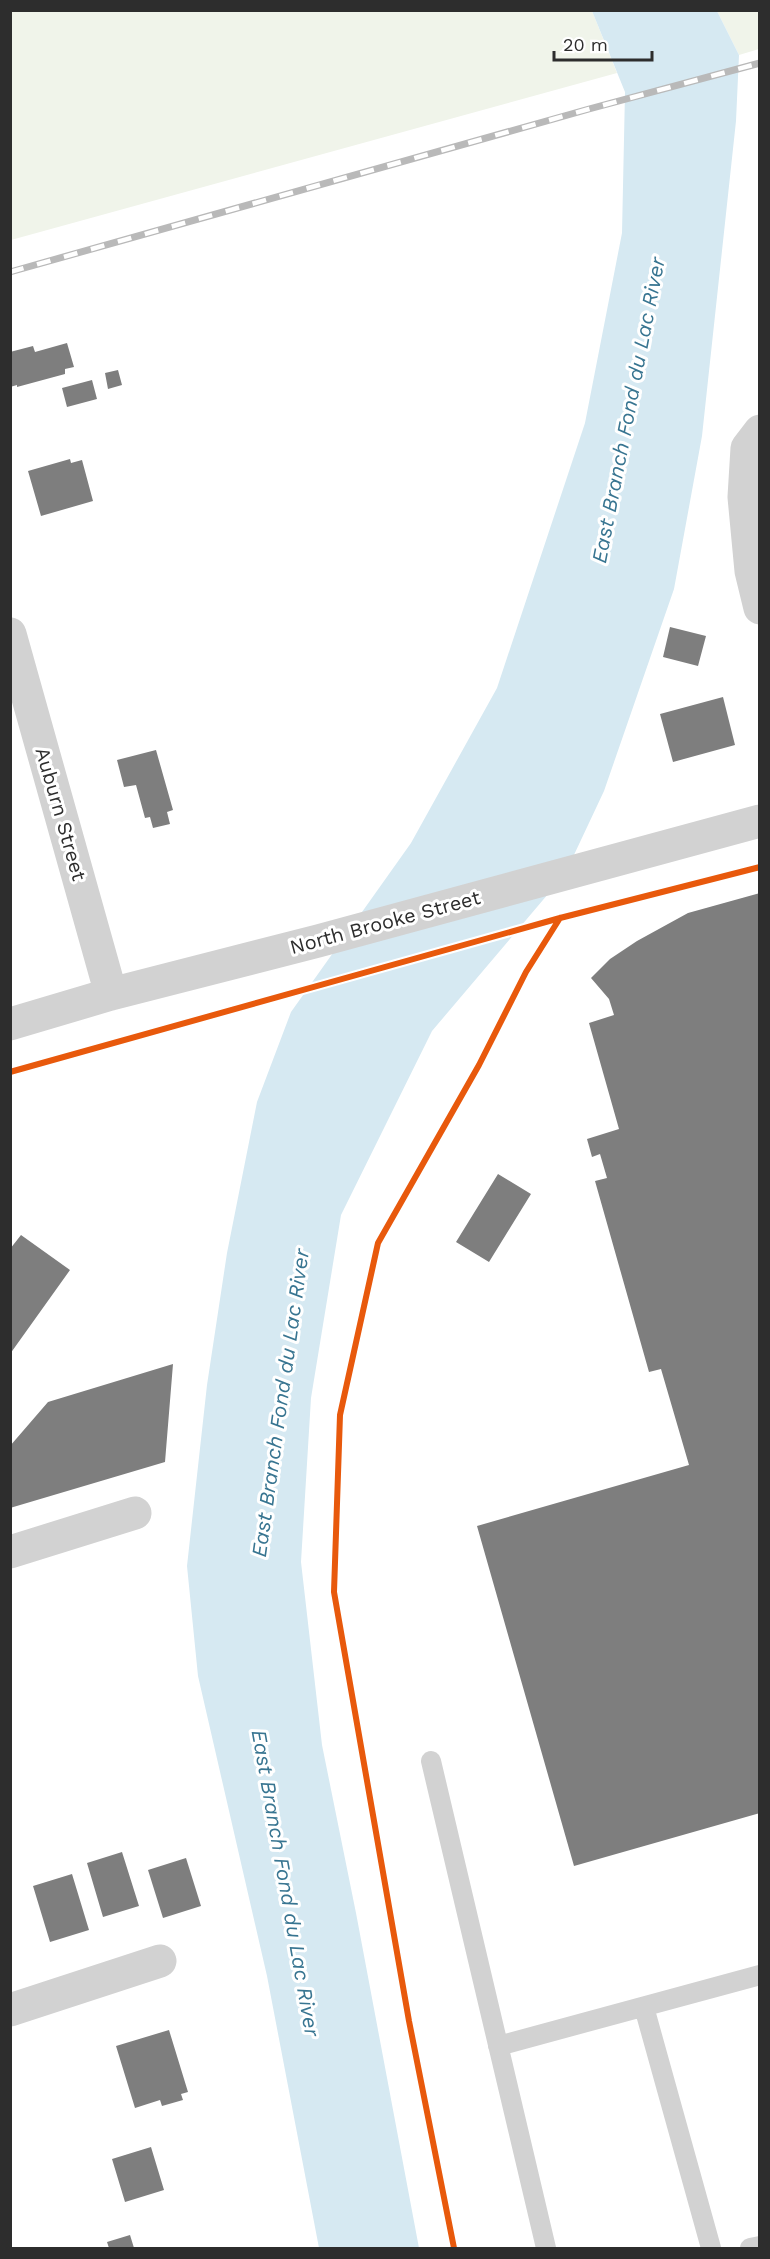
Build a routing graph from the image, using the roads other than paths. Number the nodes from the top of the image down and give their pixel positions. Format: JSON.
{"nodes":[{"id":1,"x":759,"y":430,"type":"edge"},
{"id":2,"x":759,"y":608,"type":"edge"},
{"id":3,"x":10,"y":634,"type":"edge"},
{"id":4,"x":759,"y":821,"type":"edge"},
{"id":5,"x":111,"y":994,"type":"junction"},
{"id":6,"x":10,"y":1024,"type":"edge"},
{"id":7,"x":135,"y":1513,"type":"dead end"},
{"id":8,"x":10,"y":1552,"type":"edge"},
{"id":9,"x":430,"y":1761,"type":"dead end"},
{"id":10,"x":159,"y":1961,"type":"dead end"},
{"id":11,"x":759,"y":1975,"type":"edge"},
{"id":12,"x":644,"y":2007,"type":"junction"},
{"id":13,"x":10,"y":2010,"type":"edge"},
{"id":14,"x":498,"y":2046,"type":"junction"},
{"id":15,"x":759,"y":2246,"type":"edge"},
{"id":16,"x":546,"y":2248,"type":"edge"},
{"id":17,"x":711,"y":2248,"type":"edge"},
{"id":18,"x":750,"y":2248,"type":"edge"}],
"edges":[{"from":1,"to":2,"type":"street"},
{"from":3,"to":5,"type":"street","name":"Auburn Street"},
{"from":4,"to":5,"type":"street","name":"North Brooke Street"},
{"from":5,"to":6,"type":"street","name":"North Brooke Street"},
{"from":7,"to":8,"type":"street"},
{"from":9,"to":14,"type":"lane"},
{"from":10,"to":13,"type":"street"},
{"from":11,"to":12,"type":"lane"},
{"from":12,"to":14,"type":"lane"},
{"from":12,"to":17,"type":"lane"},
{"from":14,"to":16,"type":"lane"},
{"from":15,"to":18,"type":"lane"}]}
